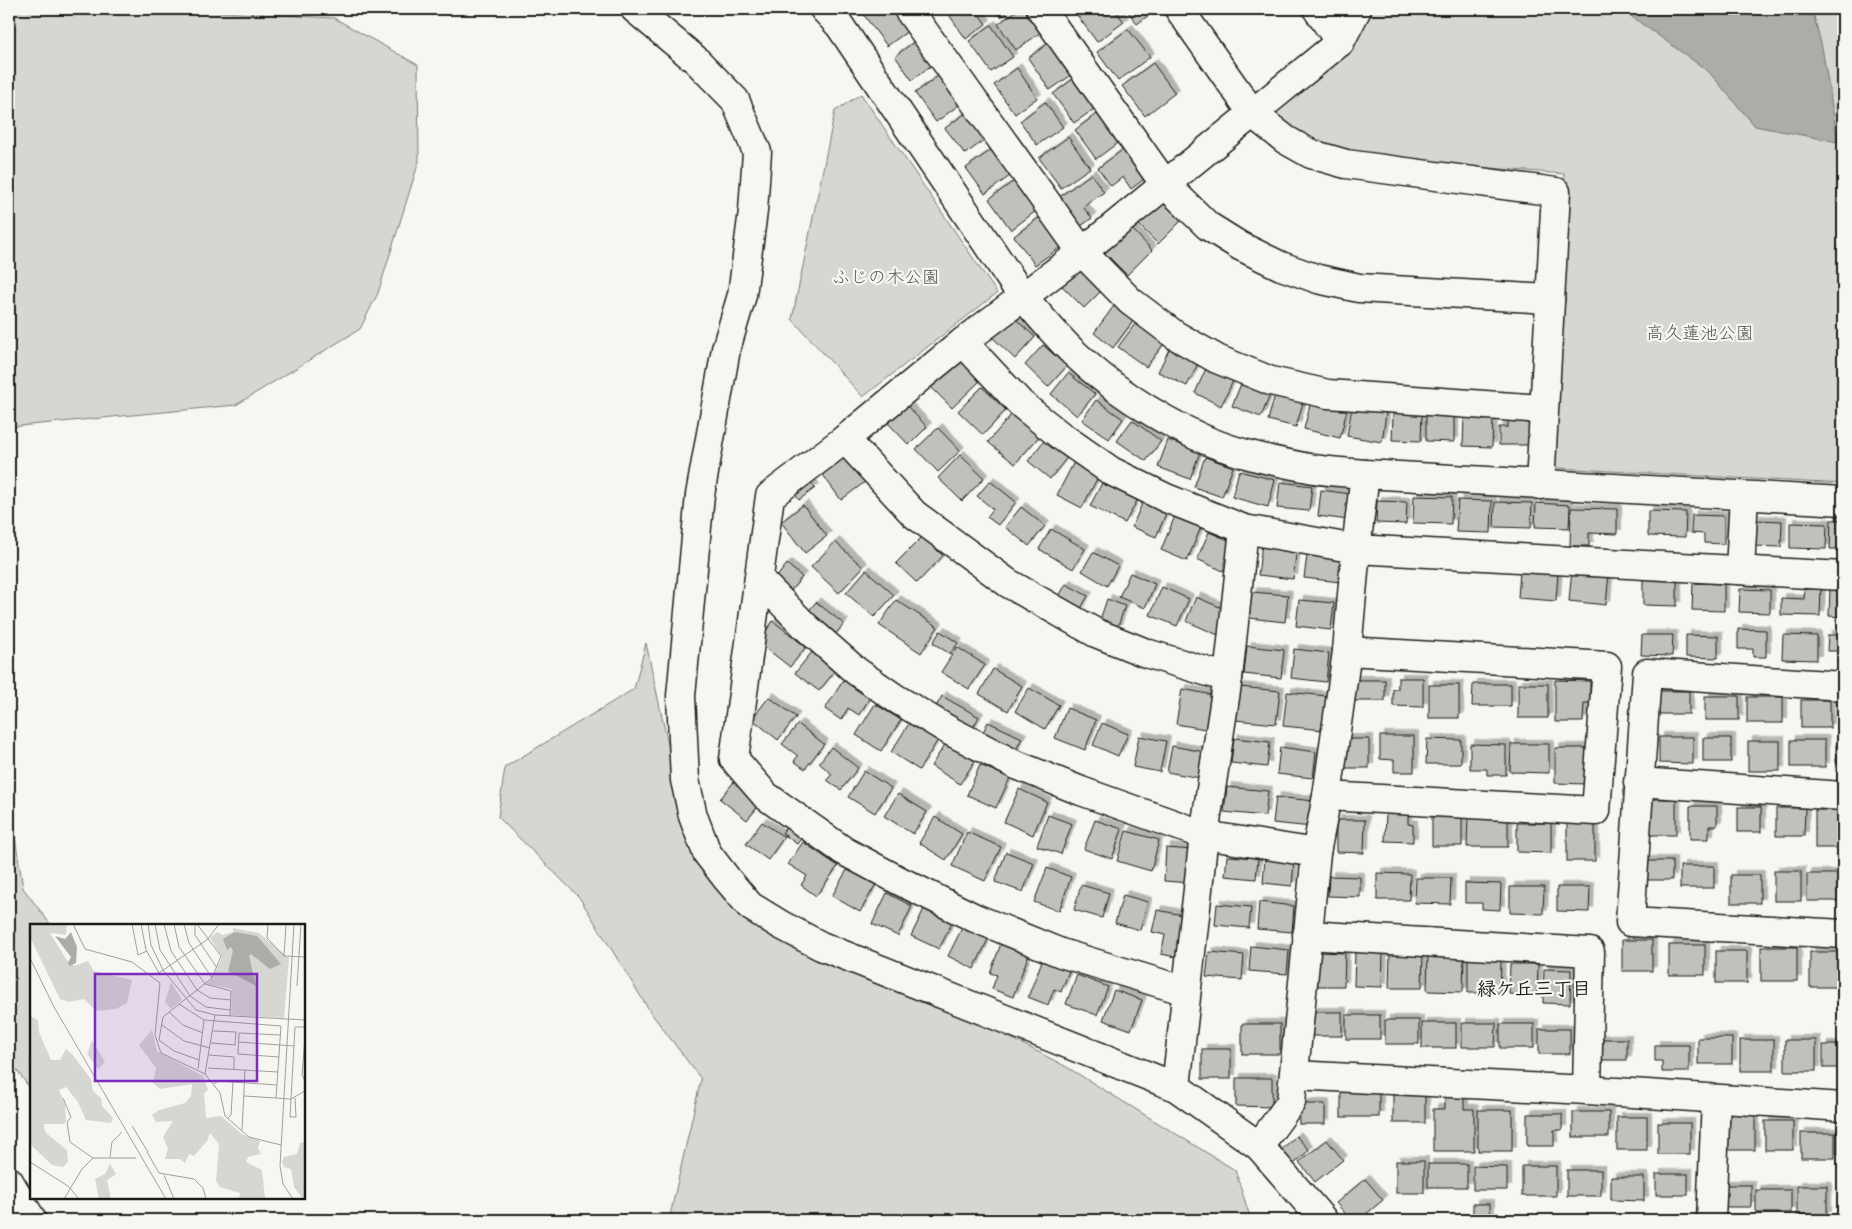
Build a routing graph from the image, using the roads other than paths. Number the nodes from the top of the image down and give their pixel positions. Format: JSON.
{"nodes":[{"id":1,"x":635,"y":9,"type":"edge"},
{"id":2,"x":824,"y":9,"type":"edge"},
{"id":3,"x":908,"y":9,"type":"edge"},
{"id":4,"x":1041,"y":9,"type":"edge"},
{"id":5,"x":1179,"y":9,"type":"edge"},
{"id":6,"x":1317,"y":9,"type":"edge"},
{"id":7,"x":1357,"y":9,"type":"edge"},
{"id":8,"x":1340,"y":42,"type":"junction"},
{"id":9,"x":1253,"y":114,"type":"junction"},
{"id":10,"x":1164,"y":183,"type":"junction"},
{"id":11,"x":1082,"y":252,"type":"junction"},
{"id":12,"x":1023,"y":297,"type":"junction"},
{"id":13,"x":1550,"y":298,"type":"junction"},
{"id":14,"x":963,"y":342,"type":"junction"},
{"id":15,"x":1543,"y":409,"type":"junction"},
{"id":16,"x":845,"y":439,"type":"junction"},
{"id":17,"x":1365,"y":474,"type":"junction"},
{"id":18,"x":1540,"y":485,"type":"junction"},
{"id":19,"x":1744,"y":496,"type":"junction"},
{"id":20,"x":1843,"y":501,"type":"edge"},
{"id":21,"x":1244,"y":529,"type":"junction"},
{"id":22,"x":1356,"y":549,"type":"junction"},
{"id":23,"x":1740,"y":570,"type":"junction"},
{"id":24,"x":1843,"y":576,"type":"edge"},
{"id":25,"x":759,"y":579,"type":"junction"},
{"id":26,"x":1347,"y":651,"type":"junction"},
{"id":27,"x":1228,"y":678,"type":"junction"},
{"id":28,"x":1843,"y":686,"type":"edge"},
{"id":29,"x":1638,"y":782,"type":"junction"},
{"id":30,"x":1327,"y":796,"type":"junction"},
{"id":31,"x":1843,"y":796,"type":"edge"},
{"id":32,"x":1204,"y":834,"type":"junction"},
{"id":33,"x":1316,"y":853,"type":"junction"},
{"id":34,"x":1307,"y":934,"type":"junction"},
{"id":35,"x":1843,"y":934,"type":"edge"},
{"id":36,"x":1186,"y":991,"type":"junction"},
{"id":37,"x":1294,"y":1075,"type":"junction"},
{"id":38,"x":1176,"y":1087,"type":"junction"},
{"id":39,"x":1587,"y":1090,"type":"junction"},
{"id":40,"x":1716,"y":1099,"type":"junction"},
{"id":41,"x":1843,"y":1107,"type":"edge"},
{"id":42,"x":1260,"y":1146,"type":"junction"},
{"id":43,"x":9,"y":1180,"type":"edge"},
{"id":44,"x":32,"y":1220,"type":"edge"},
{"id":45,"x":1323,"y":1220,"type":"edge"},
{"id":46,"x":1710,"y":1220,"type":"edge"}],
"edges":[{"from":1,"to":38,"type":"main road"},
{"from":2,"to":12,"type":"main road"},
{"from":3,"to":11,"type":"main road"},
{"from":4,"to":10,"type":"main road"},
{"from":5,"to":9,"type":"main road"},
{"from":6,"to":8,"type":"main road"},
{"from":7,"to":8,"type":"main road"},
{"from":8,"to":9,"type":"main road"},
{"from":9,"to":10,"type":"main road"},
{"from":9,"to":13,"type":"main road"},
{"from":10,"to":11,"type":"main road"},
{"from":10,"to":13,"type":"main road"},
{"from":11,"to":12,"type":"main road"},
{"from":11,"to":15,"type":"main road"},
{"from":12,"to":14,"type":"main road"},
{"from":12,"to":17,"type":"main road"},
{"from":13,"to":15,"type":"main road"},
{"from":14,"to":16,"type":"main road"},
{"from":14,"to":21,"type":"main road"},
{"from":15,"to":18,"type":"main road"},
{"from":16,"to":25,"type":"main road"},
{"from":16,"to":27,"type":"main road"},
{"from":17,"to":18,"type":"main road"},
{"from":17,"to":22,"type":"main road"},
{"from":18,"to":19,"type":"main road"},
{"from":19,"to":20,"type":"main road"},
{"from":19,"to":23,"type":"main road"},
{"from":21,"to":22,"type":"main road"},
{"from":21,"to":27,"type":"main road"},
{"from":22,"to":23,"type":"main road"},
{"from":22,"to":26,"type":"main road"},
{"from":23,"to":24,"type":"main road"},
{"from":25,"to":32,"type":"main road"},
{"from":25,"to":36,"type":"main road"},
{"from":26,"to":30,"type":"main road"},
{"from":26,"to":30,"type":"main road"},
{"from":27,"to":32,"type":"main road"},
{"from":28,"to":29,"type":"main road"},
{"from":29,"to":31,"type":"main road"},
{"from":29,"to":35,"type":"main road"},
{"from":30,"to":33,"type":"main road"},
{"from":32,"to":33,"type":"main road"},
{"from":32,"to":36,"type":"main road"},
{"from":33,"to":34,"type":"main road"},
{"from":34,"to":37,"type":"main road"},
{"from":34,"to":39,"type":"main road"},
{"from":36,"to":38,"type":"main road"},
{"from":37,"to":39,"type":"main road"},
{"from":37,"to":42,"type":"main road"},
{"from":38,"to":42,"type":"main road"},
{"from":39,"to":40,"type":"main road"},
{"from":40,"to":41,"type":"main road"},
{"from":40,"to":46,"type":"main road"},
{"from":42,"to":45,"type":"main road"},
{"from":43,"to":44,"type":"main road"}]}
